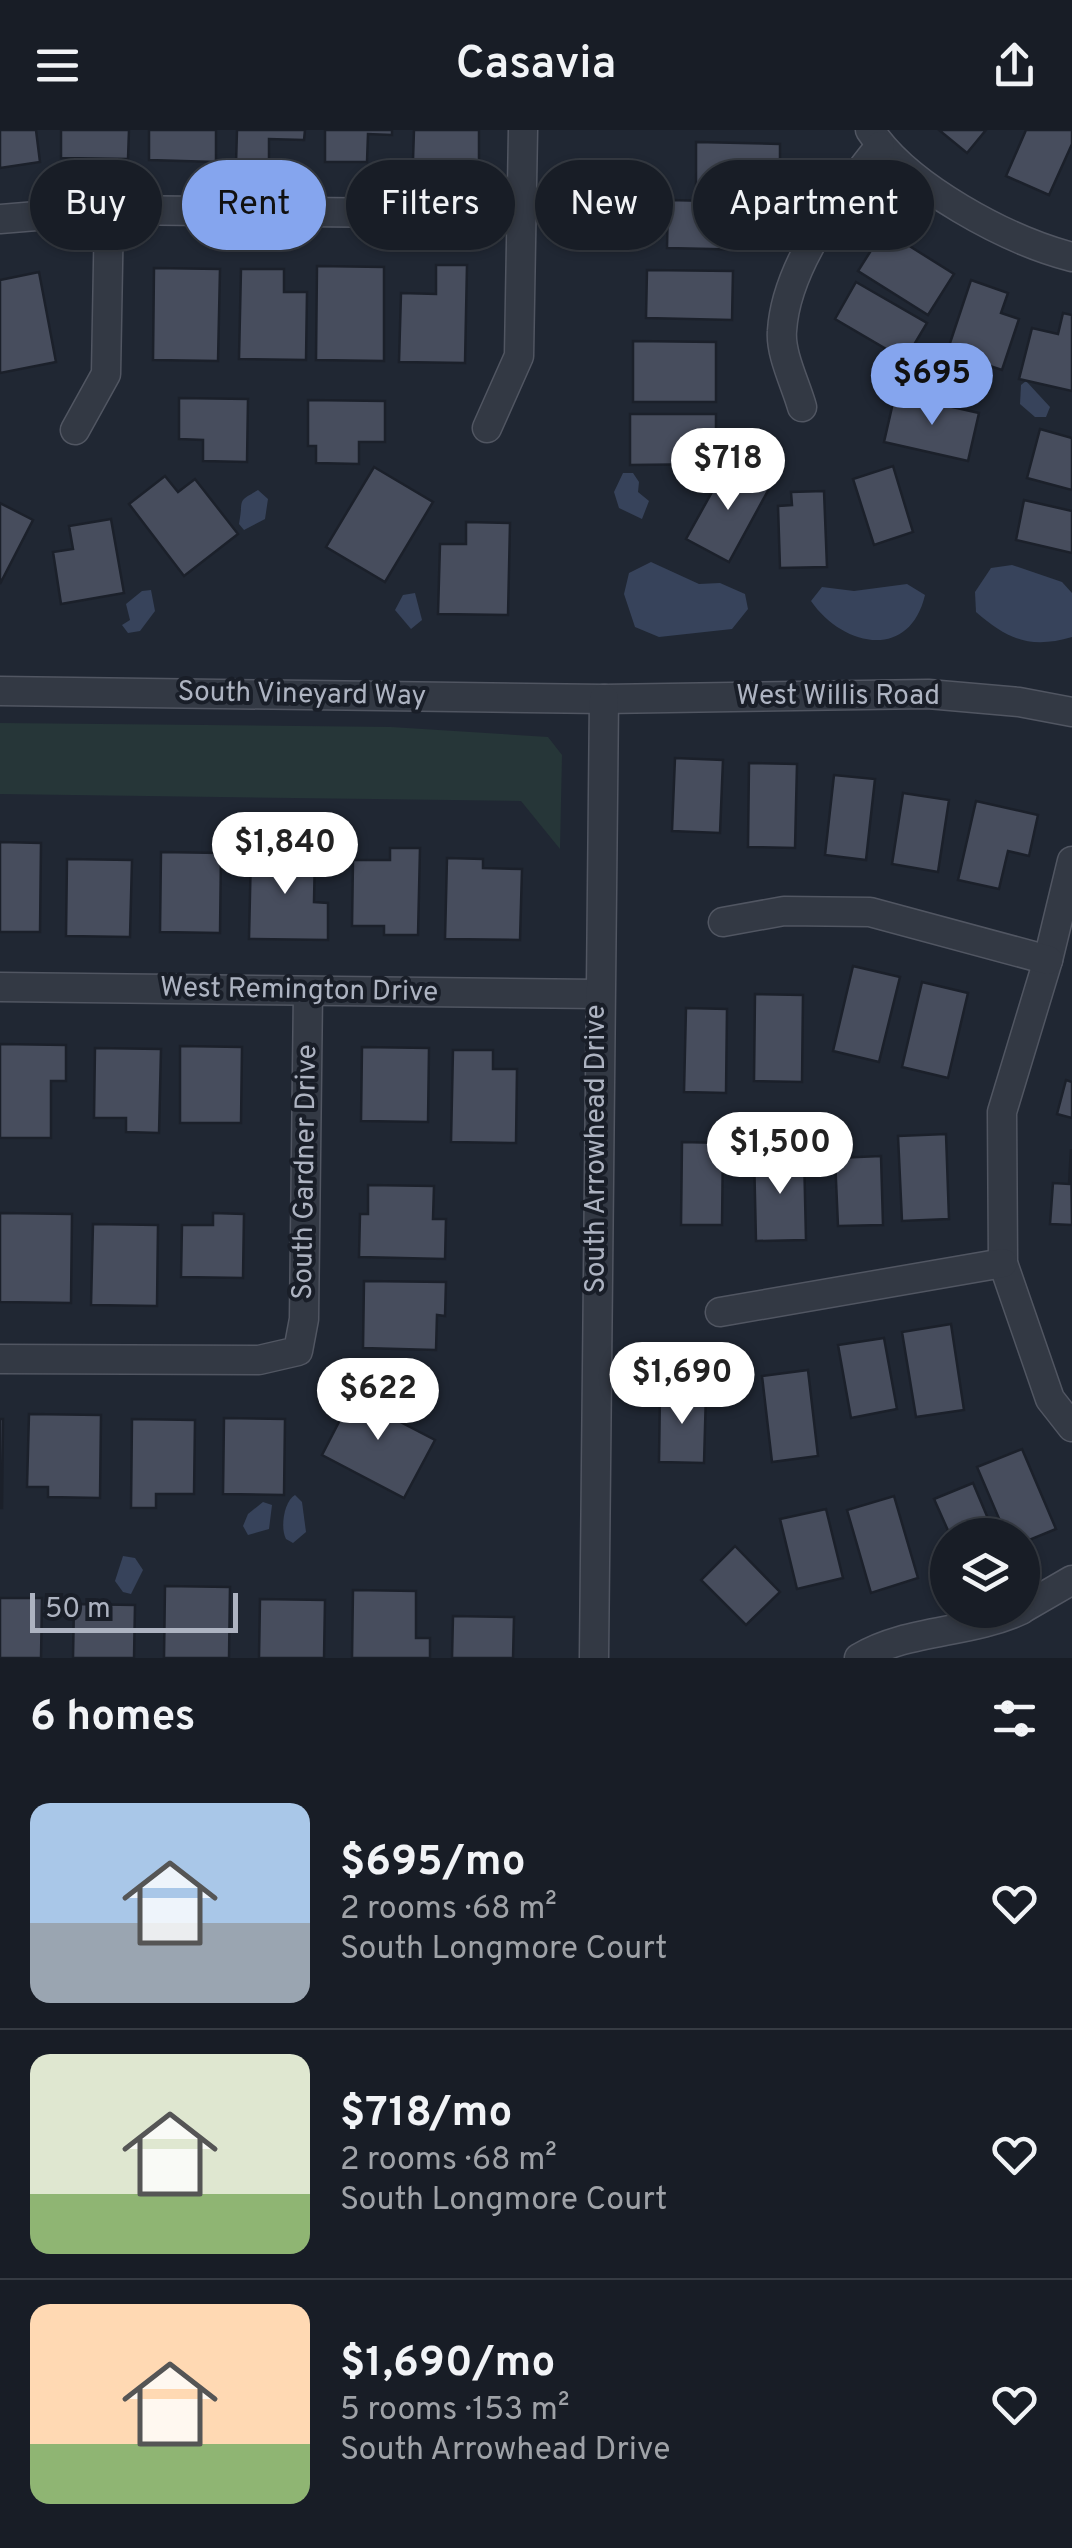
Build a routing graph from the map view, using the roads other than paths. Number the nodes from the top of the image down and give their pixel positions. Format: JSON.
{"nodes":[{"id":1,"x":522,"y":130,"type":"edge"},
{"id":2,"x":875,"y":138,"type":"edge"},
{"id":3,"x":162,"y":211,"type":"edge"},
{"id":4,"x":522,"y":214,"type":"junction"},
{"id":5,"x":30,"y":217,"type":"edge"},
{"id":6,"x":0,"y":219,"type":"edge"},
{"id":7,"x":108,"y":250,"type":"edge"},
{"id":8,"x":1072,"y":257,"type":"edge"},
{"id":9,"x":802,"y":407,"type":"dead end"},
{"id":10,"x":487,"y":428,"type":"dead end"},
{"id":11,"x":75,"y":430,"type":"dead end"},
{"id":12,"x":0,"y":691,"type":"edge"},
{"id":13,"x":604,"y":699,"type":"junction"},
{"id":14,"x":1072,"y":712,"type":"edge"},
{"id":15,"x":1072,"y":861,"type":"edge"},
{"id":16,"x":723,"y":922,"type":"dead end"},
{"id":17,"x":1048,"y":960,"type":"junction"},
{"id":18,"x":0,"y":986,"type":"edge"},
{"id":19,"x":308,"y":991,"type":"junction"},
{"id":20,"x":598,"y":994,"type":"junction"},
{"id":21,"x":1003,"y":1264,"type":"junction"},
{"id":22,"x":720,"y":1312,"type":"dead end"},
{"id":23,"x":0,"y":1359,"type":"edge"},
{"id":24,"x":1072,"y":1427,"type":"edge"},
{"id":25,"x":1072,"y":1580,"type":"edge"},
{"id":26,"x":1040,"y":1599,"type":"edge"},
{"id":27,"x":971,"y":1628,"type":"edge"},
{"id":28,"x":594,"y":1658,"type":"edge"},
{"id":29,"x":858,"y":1658,"type":"edge"}],
"edges":[{"from":1,"to":4,"type":"street"},
{"from":2,"to":8,"type":"street"},
{"from":2,"to":9,"type":"street"},
{"from":3,"to":4,"type":"street"},
{"from":4,"to":10,"type":"street"},
{"from":5,"to":6,"type":"street"},
{"from":7,"to":11,"type":"street"},
{"from":12,"to":13,"type":"street","name":"South Vineyard Way"},
{"from":13,"to":14,"type":"street","name":"West Willis Road"},
{"from":13,"to":20,"type":"street","name":"South Arrowhead Drive"},
{"from":15,"to":17,"type":"street"},
{"from":16,"to":17,"type":"street"},
{"from":17,"to":21,"type":"street"},
{"from":18,"to":19,"type":"street","name":"West Remington Drive"},
{"from":19,"to":20,"type":"street","name":"West Remington Drive"},
{"from":19,"to":23,"type":"street","name":"South Gardner Drive"},
{"from":20,"to":28,"type":"street","name":"South Arrowhead Drive"},
{"from":21,"to":22,"type":"street"},
{"from":21,"to":24,"type":"street"},
{"from":25,"to":26,"type":"street"},
{"from":27,"to":29,"type":"street"}]}
